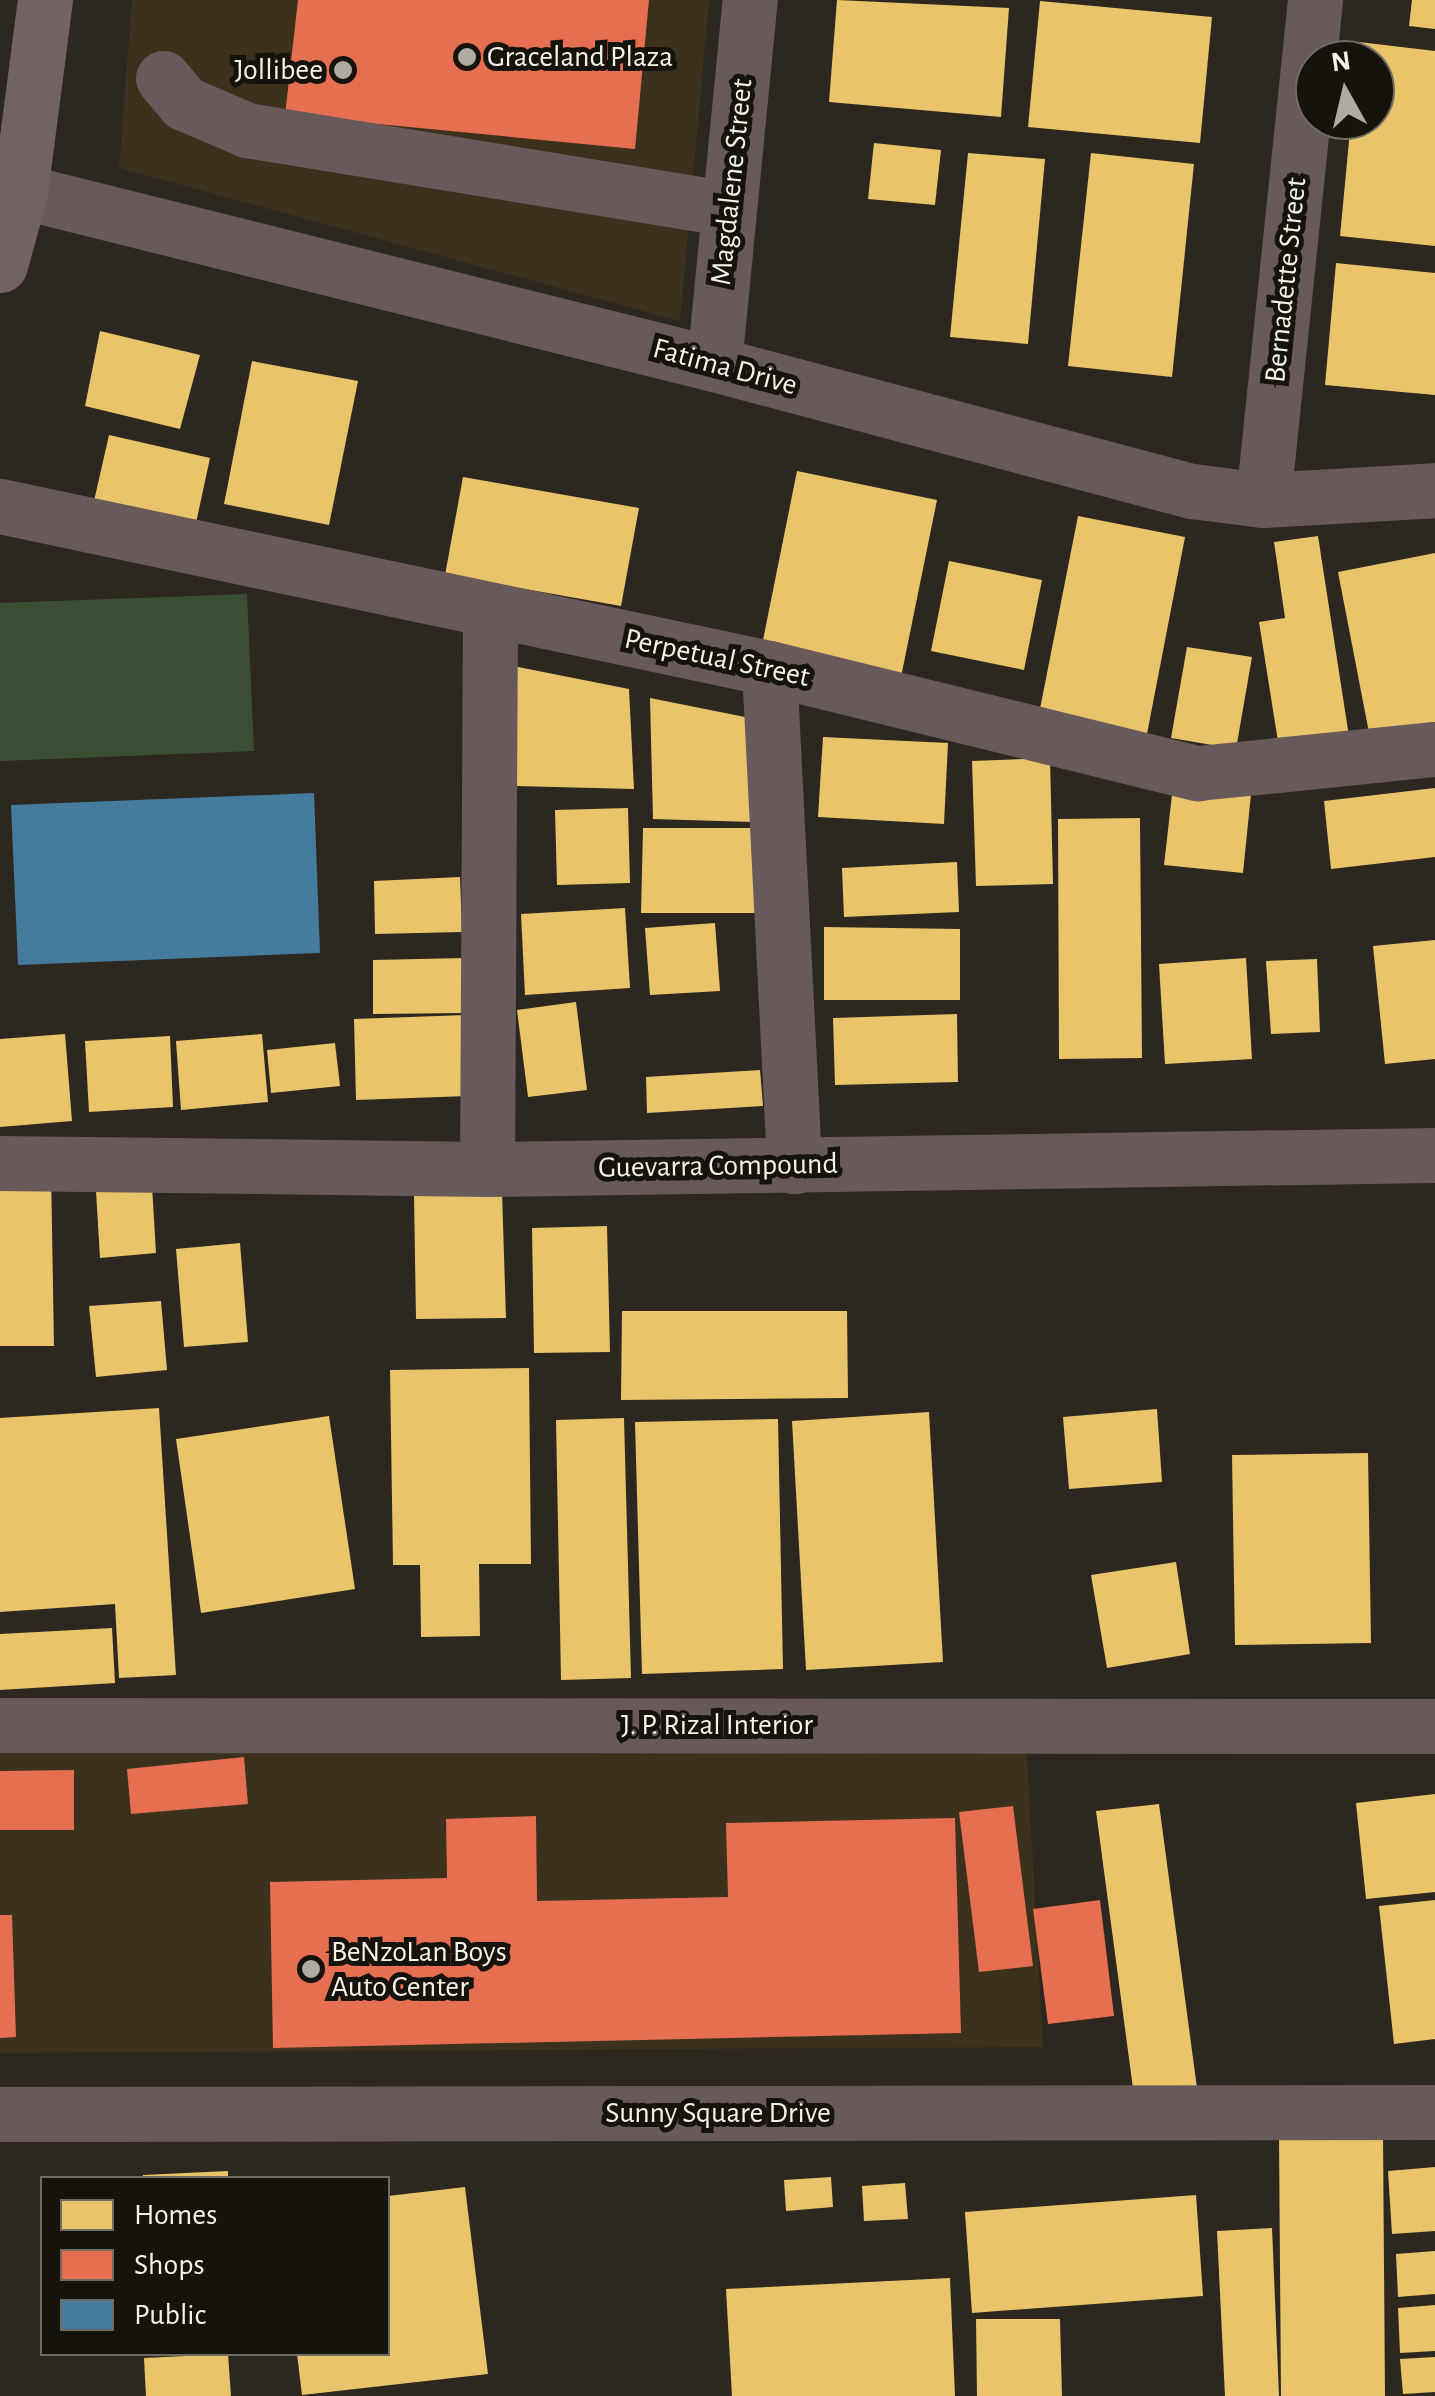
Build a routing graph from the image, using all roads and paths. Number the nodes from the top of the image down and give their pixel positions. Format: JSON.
{"nodes":[{"id":1,"x":45,"y":0,"type":"edge"},
{"id":2,"x":750,"y":0,"type":"edge"},
{"id":3,"x":1315,"y":0,"type":"edge"},
{"id":4,"x":163,"y":78,"type":"dead end"},
{"id":5,"x":10,"y":189,"type":"edge"},
{"id":6,"x":728,"y":209,"type":"junction"},
{"id":7,"x":0,"y":265,"type":"edge"},
{"id":8,"x":714,"y":364,"type":"junction"},
{"id":9,"x":1435,"y":490,"type":"edge"},
{"id":10,"x":1263,"y":500,"type":"junction"},
{"id":11,"x":0,"y":506,"type":"edge"},
{"id":12,"x":490,"y":611,"type":"junction"},
{"id":13,"x":769,"y":668,"type":"junction"},
{"id":14,"x":1435,"y":749,"type":"edge"},
{"id":15,"x":1435,"y":1155,"type":"edge"},
{"id":16,"x":0,"y":1163,"type":"edge"},
{"id":17,"x":794,"y":1166,"type":"junction"},
{"id":18,"x":487,"y":1168,"type":"junction"},
{"id":19,"x":0,"y":1725,"type":"edge"},
{"id":20,"x":1435,"y":1726,"type":"edge"},
{"id":21,"x":1435,"y":2112,"type":"edge"},
{"id":22,"x":0,"y":2114,"type":"edge"}],
"edges":[{"from":1,"to":5,"type":"main road"},
{"from":2,"to":6,"type":"street","name":"Magdalene Street"},
{"from":3,"to":10,"type":"street","name":"Bernadette Street"},
{"from":4,"to":6,"type":"street"},
{"from":5,"to":7,"type":"main road"},
{"from":5,"to":8,"type":"street","name":"Fatima Drive"},
{"from":6,"to":8,"type":"street","name":"Magdalene Street"},
{"from":8,"to":10,"type":"street","name":"Fatima Drive"},
{"from":9,"to":10,"type":"street","name":"Fatima Drive"},
{"from":11,"to":12,"type":"street","name":"Perpetual Street"},
{"from":12,"to":13,"type":"street","name":"Perpetual Street"},
{"from":12,"to":18,"type":"street"},
{"from":13,"to":14,"type":"street","name":"Perpetual Street"},
{"from":13,"to":17,"type":"street"},
{"from":15,"to":17,"type":"street","name":"Guevarra Compound"},
{"from":16,"to":18,"type":"street","name":"Guevarra Compound"},
{"from":17,"to":18,"type":"street","name":"Guevarra Compound"},
{"from":19,"to":20,"type":"street","name":"J. P. Rizal Interior"},
{"from":21,"to":22,"type":"street","name":"Sunny Square Drive"}]}
